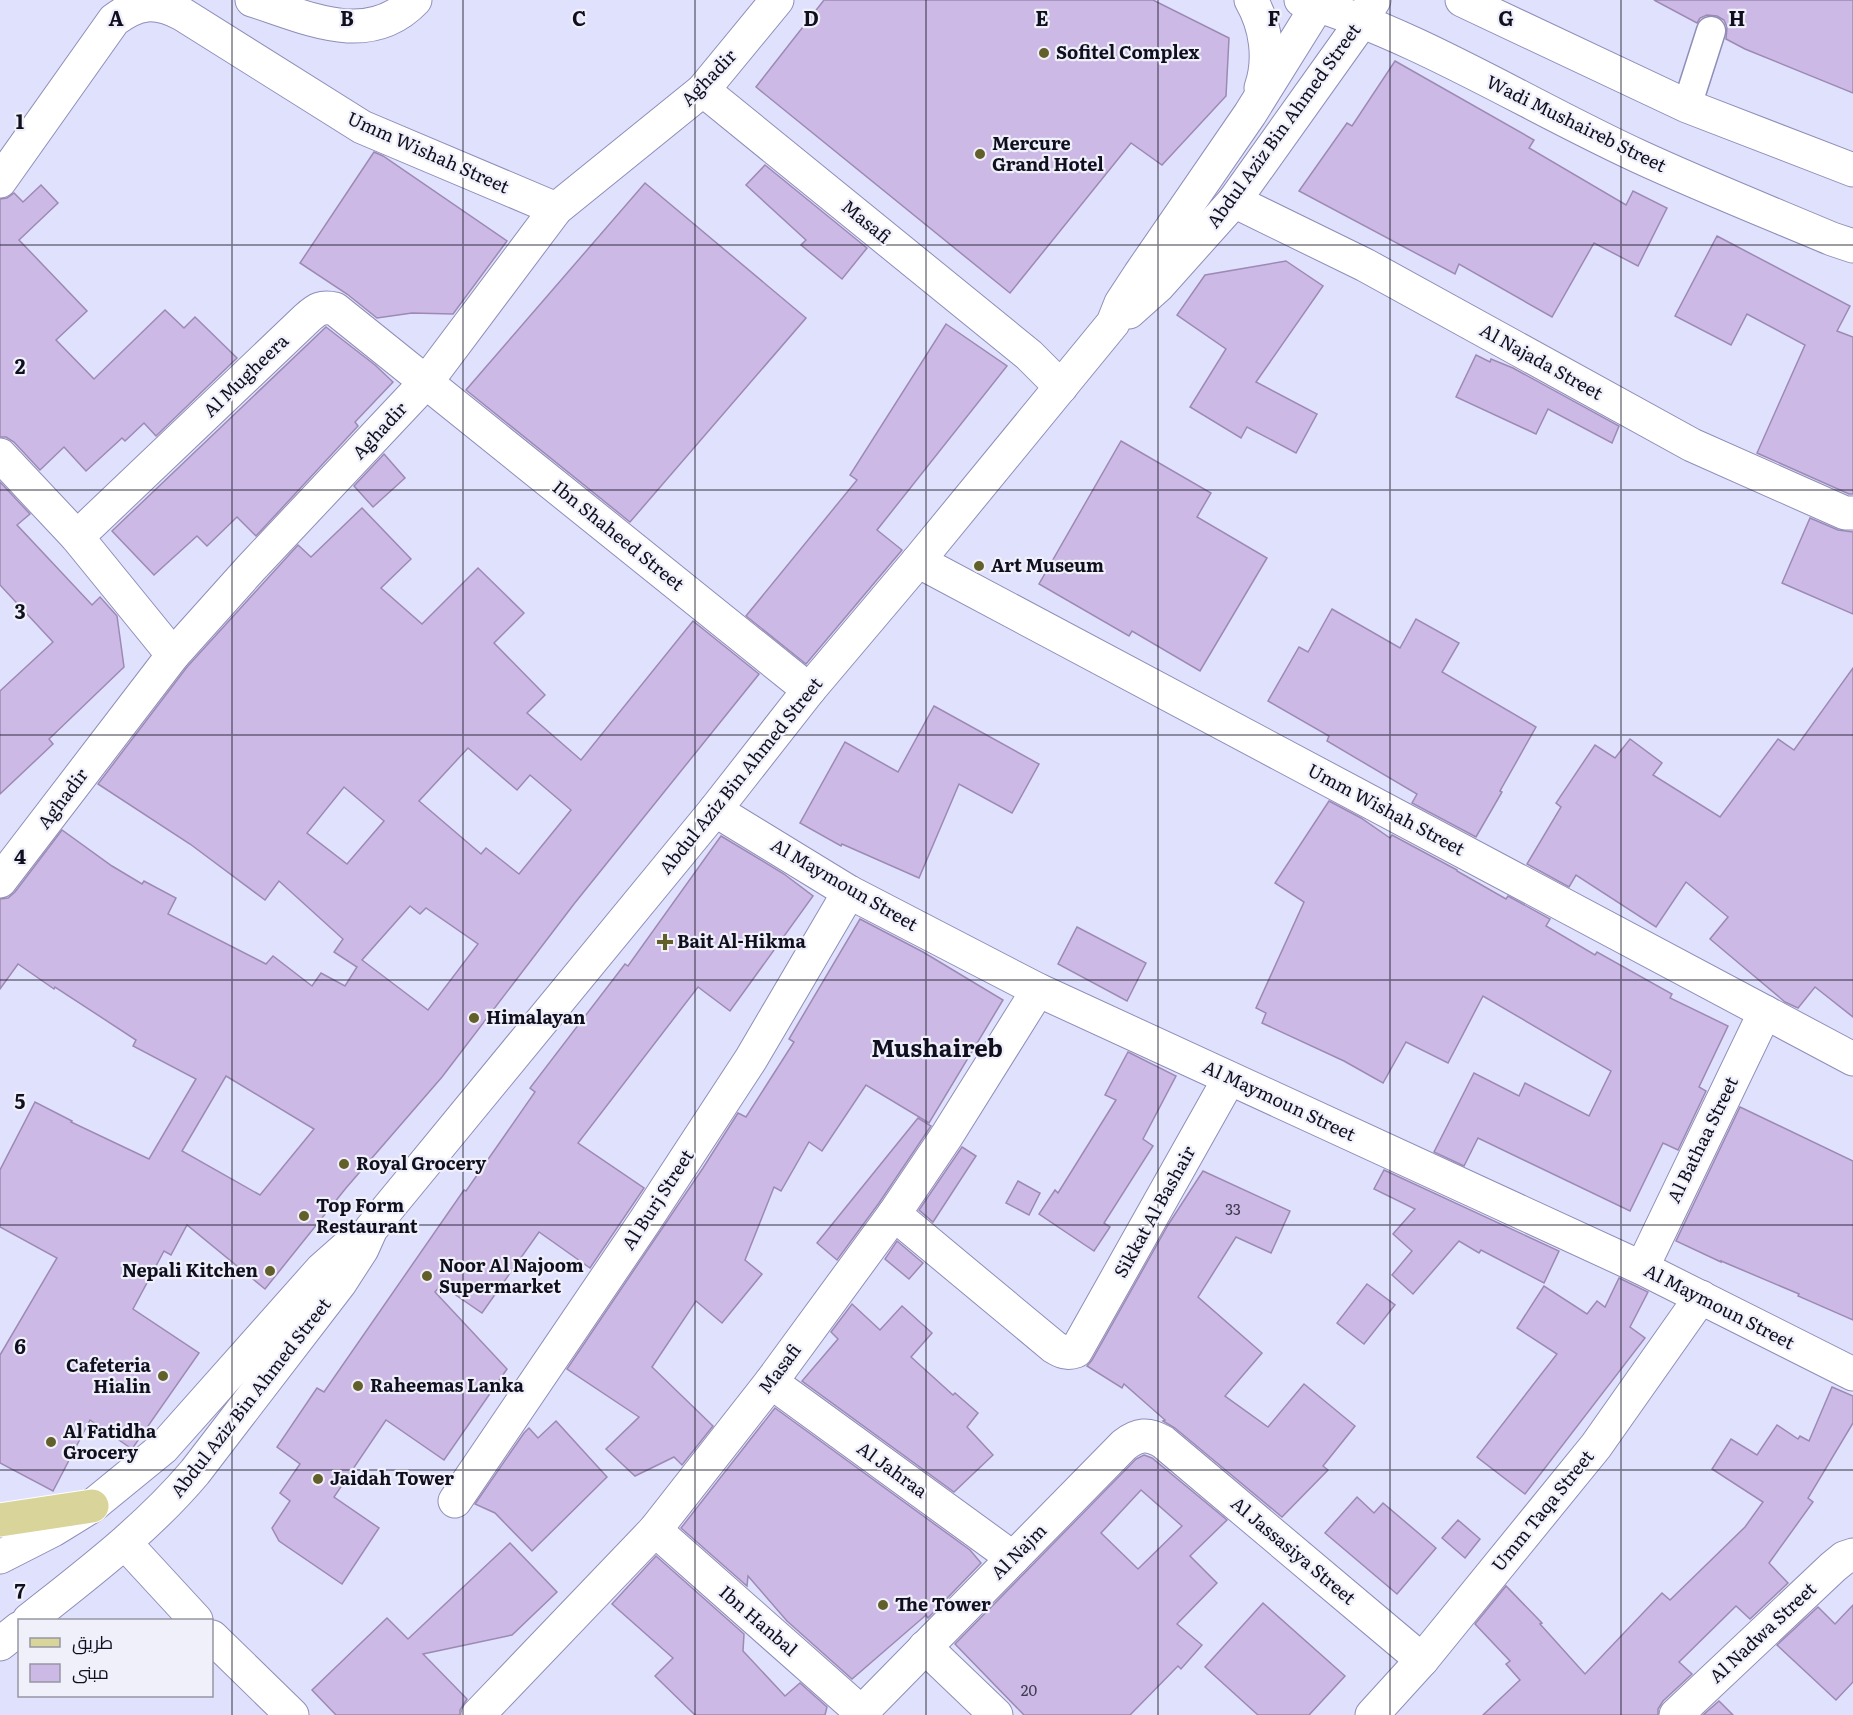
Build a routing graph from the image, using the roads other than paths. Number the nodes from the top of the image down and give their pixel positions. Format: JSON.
{"nodes":[{"id":1,"x":252,"y":0,"type":"edge"},
{"id":2,"x":415,"y":0,"type":"edge"},
{"id":3,"x":777,"y":0,"type":"edge"},
{"id":4,"x":1251,"y":0,"type":"edge"},
{"id":5,"x":1462,"y":0,"type":"edge"},
{"id":6,"x":1505,"y":0,"type":"edge"},
{"id":7,"x":1313,"y":2,"type":"edge"},
{"id":8,"x":1368,"y":10,"type":"edge"},
{"id":9,"x":1711,"y":31,"type":"dead end"},
{"id":10,"x":1539,"y":36,"type":"junction"},
{"id":11,"x":703,"y":90,"type":"junction"},
{"id":12,"x":1687,"y":106,"type":"junction"},
{"id":13,"x":1250,"y":114,"type":"junction"},
{"id":14,"x":1853,"y":170,"type":"edge"},
{"id":15,"x":0,"y":181,"type":"edge"},
{"id":16,"x":1234,"y":201,"type":"junction"},
{"id":17,"x":556,"y":209,"type":"junction"},
{"id":18,"x":1853,"y":246,"type":"edge"},
{"id":19,"x":1113,"y":323,"type":"junction"},
{"id":20,"x":1029,"y":355,"type":"junction"},
{"id":21,"x":1086,"y":357,"type":"junction"},
{"id":22,"x":427,"y":381,"type":"junction"},
{"id":23,"x":1061,"y":387,"type":"junction"},
{"id":24,"x":0,"y":455,"type":"edge"},
{"id":25,"x":1853,"y":513,"type":"edge"},
{"id":26,"x":77,"y":537,"type":"junction"},
{"id":27,"x":918,"y":561,"type":"junction"},
{"id":28,"x":173,"y":655,"type":"junction"},
{"id":29,"x":809,"y":690,"type":"junction"},
{"id":30,"x":715,"y":810,"type":"junction"},
{"id":31,"x":0,"y":881,"type":"edge"},
{"id":32,"x":849,"y":892,"type":"junction"},
{"id":33,"x":1038,"y":990,"type":"junction"},
{"id":34,"x":1765,"y":1012,"type":"junction"},
{"id":35,"x":1853,"y":1059,"type":"edge"},
{"id":36,"x":1229,"y":1079,"type":"junction"},
{"id":37,"x":894,"y":1214,"type":"junction"},
{"id":38,"x":371,"y":1229,"type":"junction"},
{"id":39,"x":1641,"y":1268,"type":"junction"},
{"id":40,"x":1701,"y":1297,"type":"junction"},
{"id":41,"x":1851,"y":1367,"type":"edge"},
{"id":42,"x":771,"y":1382,"type":"junction"},
{"id":43,"x":1163,"y":1442,"type":"joint"},
{"id":44,"x":455,"y":1501,"type":"dead end"},
{"id":45,"x":92,"y":1506,"type":"junction"},
{"id":46,"x":0,"y":1520,"type":"edge"},
{"id":47,"x":656,"y":1530,"type":"junction"},
{"id":48,"x":124,"y":1543,"type":"junction"},
{"id":49,"x":1853,"y":1555,"type":"edge"},
{"id":50,"x":0,"y":1557,"type":"edge"},
{"id":51,"x":1013,"y":1558,"type":"junction"},
{"id":52,"x":30,"y":1619,"type":"edge"},
{"id":53,"x":195,"y":1619,"type":"edge"},
{"id":54,"x":18,"y":1630,"type":"edge"},
{"id":55,"x":213,"y":1638,"type":"edge"},
{"id":56,"x":0,"y":1644,"type":"edge"},
{"id":57,"x":925,"y":1647,"type":"junction"},
{"id":58,"x":1422,"y":1659,"type":"junction"},
{"id":59,"x":860,"y":1713,"type":"edge"},
{"id":60,"x":292,"y":1715,"type":"edge"},
{"id":61,"x":478,"y":1715,"type":"edge"},
{"id":62,"x":996,"y":1715,"type":"edge"},
{"id":63,"x":1372,"y":1715,"type":"edge"},
{"id":64,"x":1676,"y":1715,"type":"edge"}],
"edges":[{"from":1,"to":2,"type":"street"},
{"from":3,"to":11,"type":"street","name":"Aghadir"},
{"from":4,"to":13,"type":"street"},
{"from":5,"to":10,"type":"street"},
{"from":6,"to":10,"type":"street"},
{"from":7,"to":8,"type":"street","name":"Wadi Mushaireb Street"},
{"from":7,"to":13,"type":"street","name":"Abdul Aziz Bin Ahmed Street"},
{"from":8,"to":16,"type":"street","name":"Abdul Aziz Bin Ahmed Street"},
{"from":8,"to":18,"type":"street","name":"Wadi Mushaireb Street"},
{"from":9,"to":12,"type":"street"},
{"from":10,"to":12,"type":"street"},
{"from":11,"to":17,"type":"street","name":"Aghadir"},
{"from":11,"to":20,"type":"street","name":"Masafi"},
{"from":12,"to":14,"type":"street"},
{"from":13,"to":19,"type":"street","name":"Abdul Aziz Bin Ahmed Street"},
{"from":15,"to":17,"type":"street","name":"Umm Wishah Street"},
{"from":16,"to":19,"type":"street","name":"Abdul Aziz Bin Ahmed Street"},
{"from":16,"to":25,"type":"street","name":"Al Najada Street"},
{"from":17,"to":22,"type":"street","name":"Aghadir"},
{"from":19,"to":21,"type":"street","name":"Abdul Aziz Bin Ahmed Street"},
{"from":20,"to":21,"type":"street"},
{"from":20,"to":23,"type":"street","name":"Masafi"},
{"from":21,"to":23,"type":"street","name":"Abdul Aziz Bin Ahmed Street"},
{"from":22,"to":26,"type":"street","name":"Al Mugheera"},
{"from":22,"to":28,"type":"street","name":"Aghadir"},
{"from":22,"to":29,"type":"street","name":"Ibn Shaheed Street"},
{"from":23,"to":27,"type":"street","name":"Abdul Aziz Bin Ahmed Street"},
{"from":24,"to":26,"type":"street"},
{"from":26,"to":28,"type":"street"},
{"from":27,"to":29,"type":"street","name":"Abdul Aziz Bin Ahmed Street"},
{"from":27,"to":34,"type":"street","name":"Umm Wishah Street"},
{"from":28,"to":31,"type":"street","name":"Aghadir"},
{"from":29,"to":30,"type":"street","name":"Abdul Aziz Bin Ahmed Street"},
{"from":30,"to":32,"type":"street","name":"Al Maymoun Street"},
{"from":30,"to":38,"type":"street","name":"Abdul Aziz Bin Ahmed Street"},
{"from":32,"to":33,"type":"street","name":"Al Maymoun Street"},
{"from":32,"to":44,"type":"street","name":"Al Burj Street"},
{"from":33,"to":36,"type":"street","name":"Al Maymoun Street"},
{"from":33,"to":37,"type":"street","name":"Masafi"},
{"from":34,"to":35,"type":"street","name":"Umm Wishah Street"},
{"from":34,"to":39,"type":"street","name":"Al Bathaa Street"},
{"from":36,"to":37,"type":"street","name":"Sikkat Al Bashair"},
{"from":36,"to":39,"type":"street","name":"Al Maymoun Street"},
{"from":37,"to":42,"type":"street","name":"Masafi"},
{"from":38,"to":45,"type":"street","name":"Abdul Aziz Bin Ahmed Street"},
{"from":38,"to":48,"type":"street","name":"Abdul Aziz Bin Ahmed Street"},
{"from":39,"to":40,"type":"street","name":"Al Maymoun Street"},
{"from":40,"to":41,"type":"street","name":"Al Maymoun Street"},
{"from":40,"to":58,"type":"street","name":"Umm Taqa Street"},
{"from":42,"to":47,"type":"street","name":"Masafi"},
{"from":42,"to":51,"type":"street","name":"Al Jahraa"},
{"from":43,"to":51,"type":"street","name":"Al Najm"},
{"from":43,"to":58,"type":"street","name":"Al Jassasiya Street"},
{"from":45,"to":46,"type":"main road"},
{"from":45,"to":50,"type":"street","name":"Abdul Aziz Bin Ahmed Street"},
{"from":47,"to":59,"type":"street","name":"Ibn Hanbal"},
{"from":47,"to":61,"type":"street","name":"Masafi"},
{"from":48,"to":52,"type":"street","name":"Abdul Aziz Bin Ahmed Street"},
{"from":48,"to":53,"type":"street"},
{"from":49,"to":64,"type":"street","name":"Al Nadwa Street"},
{"from":51,"to":57,"type":"street","name":"Al Najm"},
{"from":54,"to":56,"type":"street"},
{"from":55,"to":60,"type":"street"},
{"from":57,"to":59,"type":"street","name":"Al Najm"},
{"from":57,"to":62,"type":"street"},
{"from":58,"to":63,"type":"street","name":"Umm Taqa Street"}]}
